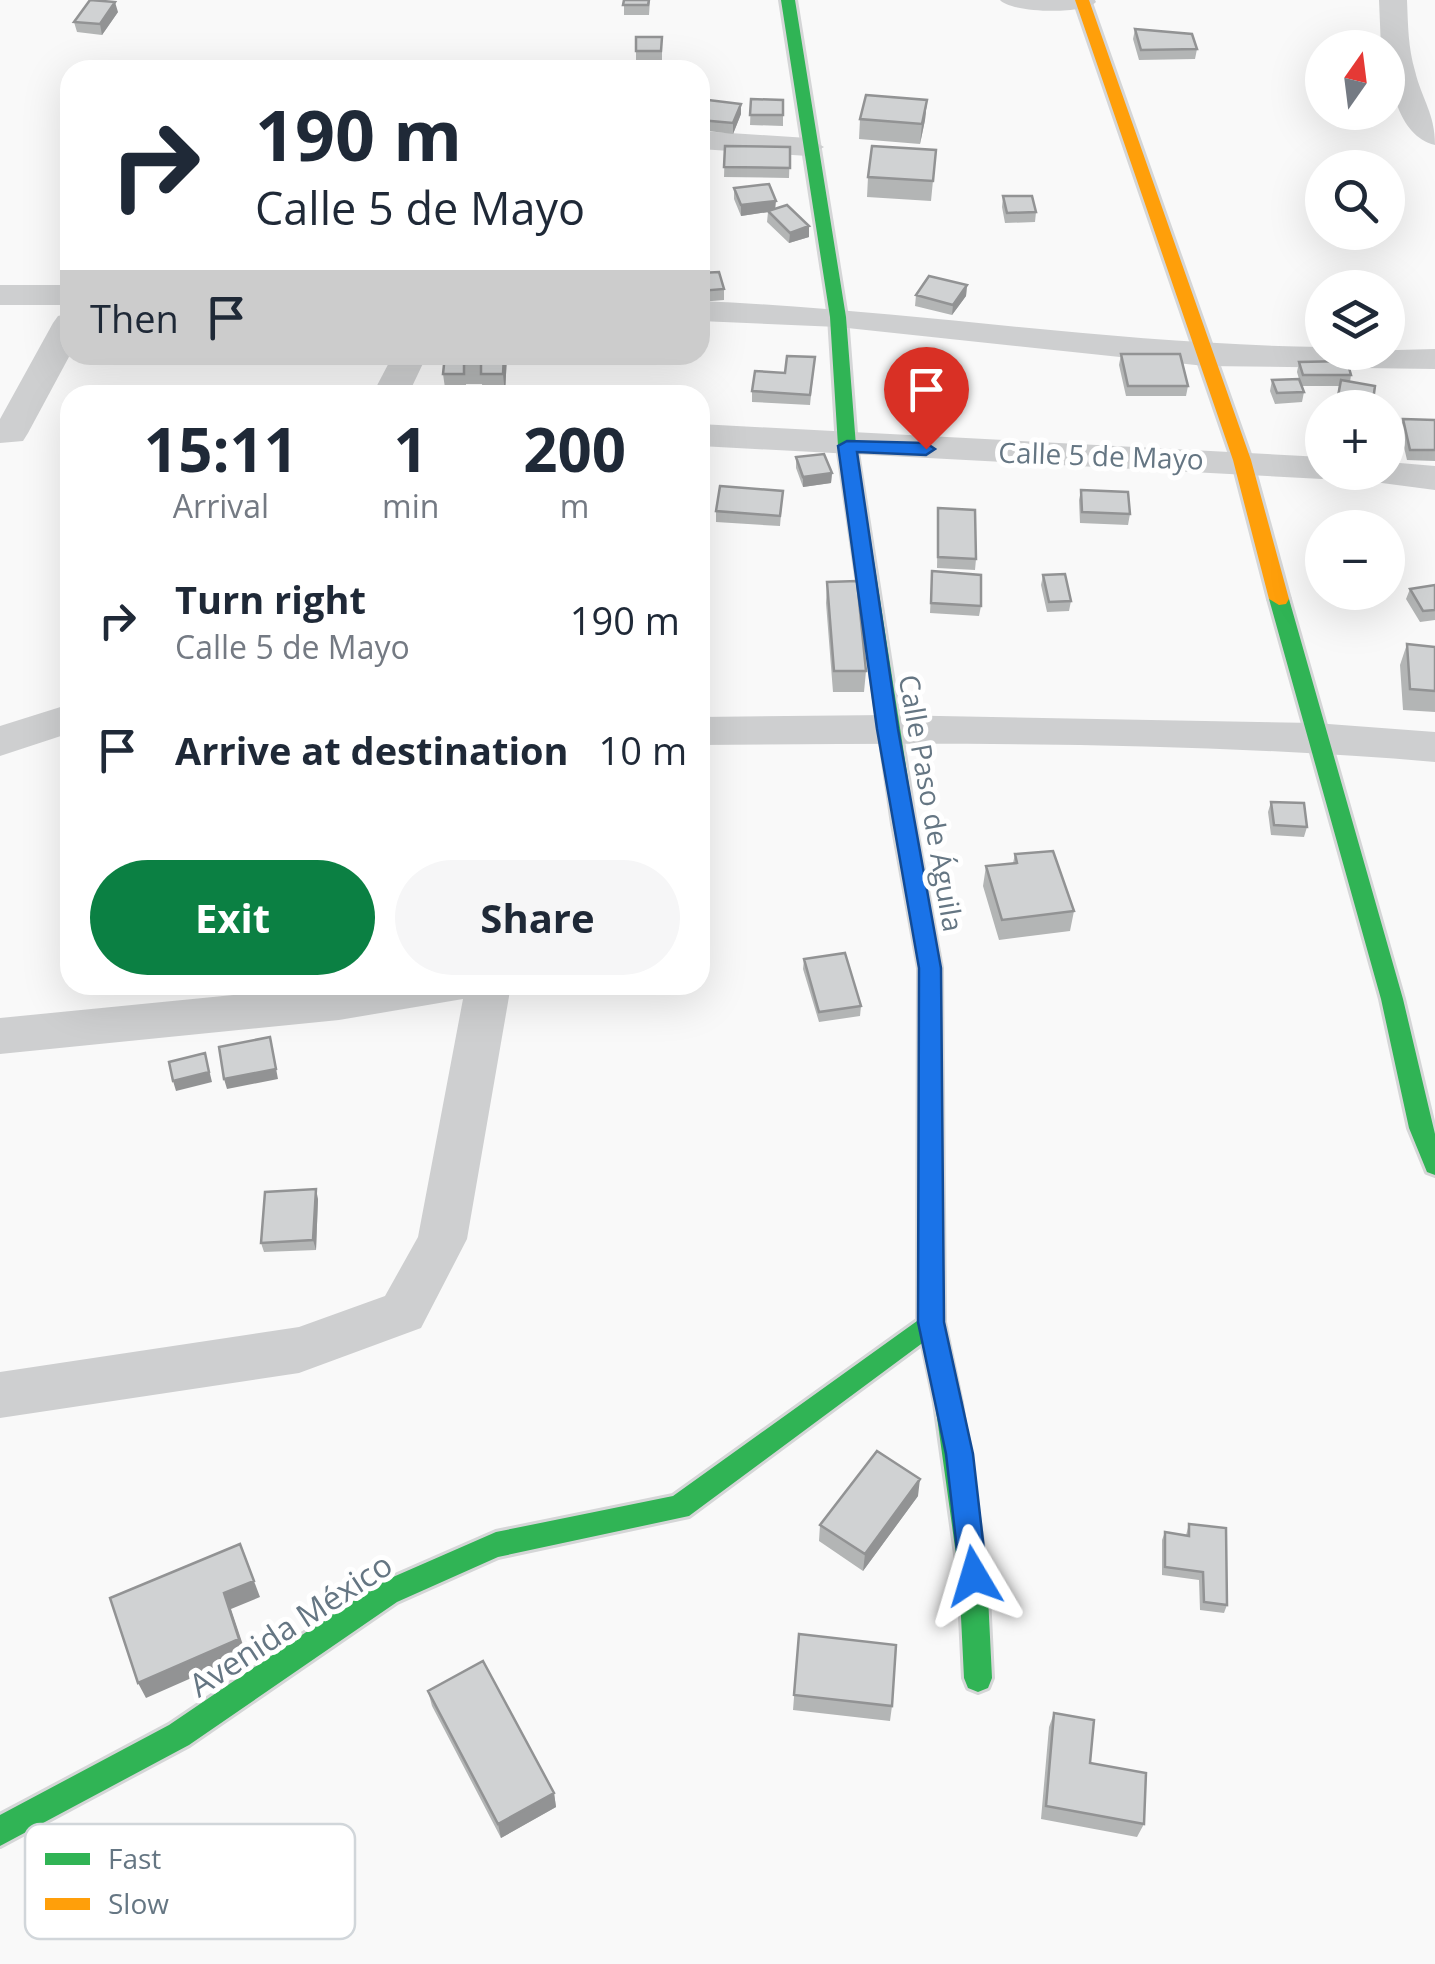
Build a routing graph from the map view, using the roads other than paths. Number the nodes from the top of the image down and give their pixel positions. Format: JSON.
{"nodes":[{"id":1,"x":788,"y":0,"type":"edge"},
{"id":2,"x":1014,"y":0,"type":"edge"},
{"id":3,"x":1393,"y":0,"type":"edge"},
{"id":4,"x":1082,"y":1,"type":"edge"},
{"id":5,"x":1435,"y":136,"type":"edge"},
{"id":6,"x":710,"y":141,"type":"edge"},
{"id":7,"x":808,"y":147,"type":"junction"},
{"id":8,"x":0,"y":295,"type":"edge"},
{"id":9,"x":60,"y":295,"type":"edge"},
{"id":10,"x":710,"y":311,"type":"edge"},
{"id":11,"x":838,"y":318,"type":"junction"},
{"id":12,"x":60,"y":341,"type":"edge"},
{"id":13,"x":1205,"y":356,"type":"junction"},
{"id":14,"x":1435,"y":359,"type":"edge"},
{"id":15,"x":0,"y":432,"type":"edge"},
{"id":16,"x":710,"y":436,"type":"edge"},
{"id":17,"x":847,"y":446,"type":"junction"},
{"id":18,"x":1242,"y":460,"type":"junction"},
{"id":19,"x":1305,"y":466,"type":"edge"},
{"id":20,"x":1405,"y":475,"type":"edge"},
{"id":21,"x":1435,"y":478,"type":"edge"},
{"id":22,"x":60,"y":721,"type":"edge"},
{"id":23,"x":887,"y":729,"type":"junction"},
{"id":24,"x":710,"y":731,"type":"edge"},
{"id":25,"x":1315,"y":738,"type":"junction"},
{"id":26,"x":0,"y":741,"type":"edge"},
{"id":27,"x":1435,"y":748,"type":"edge"},
{"id":28,"x":397,"y":995,"type":"edge"},
{"id":29,"x":486,"y":995,"type":"edge"},
{"id":30,"x":0,"y":1036,"type":"edge"},
{"id":31,"x":1435,"y":1165,"type":"edge"},
{"id":32,"x":931,"y":1322,"type":"junction"},
{"id":33,"x":0,"y":1395,"type":"edge"},
{"id":34,"x":978,"y":1678,"type":"dead end"},
{"id":35,"x":0,"y":1831,"type":"edge"}],
"edges":[{"from":1,"to":7,"type":"street","name":"Calle Paso de Águila"},
{"from":2,"to":4,"type":"street"},
{"from":3,"to":5,"type":"street"},
{"from":4,"to":13,"type":"street"},
{"from":6,"to":7,"type":"street"},
{"from":7,"to":11,"type":"street","name":"Calle Paso de Águila"},
{"from":8,"to":9,"type":"street"},
{"from":10,"to":11,"type":"street"},
{"from":11,"to":13,"type":"street"},
{"from":11,"to":17,"type":"street","name":"Calle Paso de Águila"},
{"from":12,"to":15,"type":"street"},
{"from":13,"to":14,"type":"street"},
{"from":13,"to":18,"type":"street"},
{"from":16,"to":17,"type":"street","name":"Calle 5 de Mayo"},
{"from":17,"to":18,"type":"street","name":"Calle 5 de Mayo"},
{"from":17,"to":23,"type":"street","name":"Calle Paso de Águila"},
{"from":18,"to":19,"type":"street","name":"Calle 5 de Mayo"},
{"from":18,"to":25,"type":"street"},
{"from":20,"to":21,"type":"street"},
{"from":22,"to":26,"type":"street"},
{"from":23,"to":24,"type":"street"},
{"from":23,"to":25,"type":"street"},
{"from":23,"to":32,"type":"street","name":"Calle Paso de Águila"},
{"from":25,"to":27,"type":"street"},
{"from":25,"to":31,"type":"street"},
{"from":28,"to":30,"type":"street"},
{"from":29,"to":33,"type":"street"},
{"from":32,"to":34,"type":"street","name":"Calle Paso de Águila"},
{"from":32,"to":35,"type":"street","name":"Avenida México"}]}
